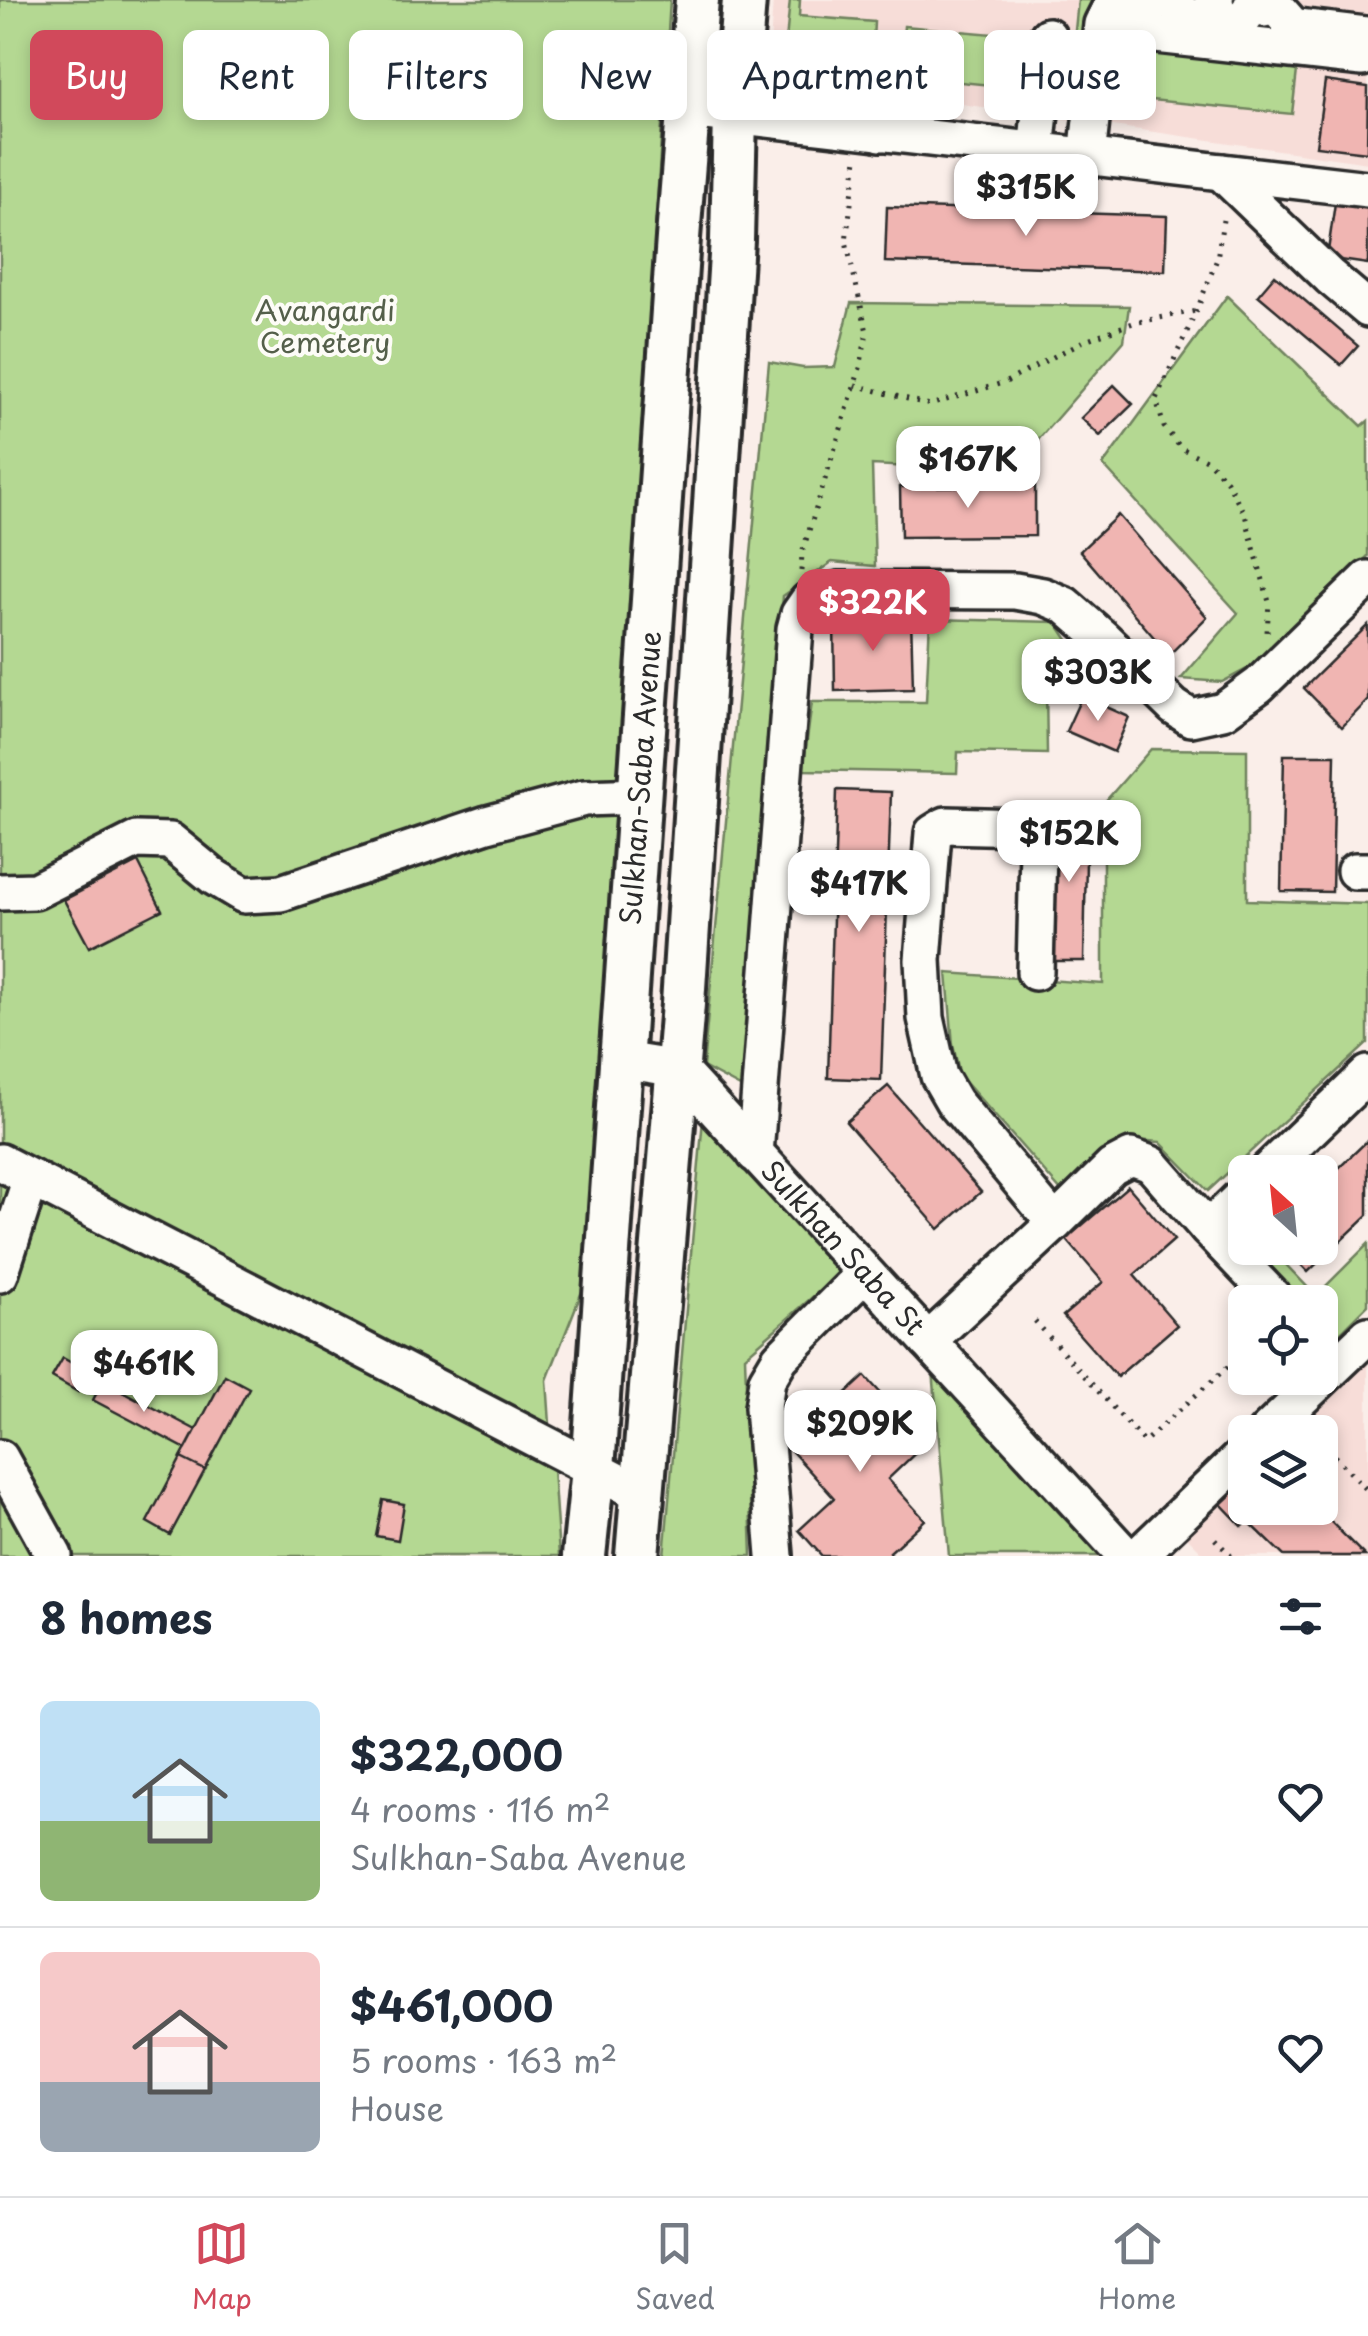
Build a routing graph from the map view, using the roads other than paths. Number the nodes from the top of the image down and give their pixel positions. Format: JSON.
{"nodes":[{"id":1,"x":697,"y":0,"type":"edge"},
{"id":2,"x":744,"y":0,"type":"edge"},
{"id":3,"x":1175,"y":0,"type":"edge"},
{"id":4,"x":1215,"y":0,"type":"edge"},
{"id":5,"x":1116,"y":1,"type":"edge"},
{"id":6,"x":1282,"y":8,"type":"edge"},
{"id":7,"x":1149,"y":17,"type":"edge"},
{"id":8,"x":742,"y":30,"type":"edge"},
{"id":9,"x":689,"y":110,"type":"junction"},
{"id":10,"x":707,"y":112,"type":"edge"},
{"id":11,"x":735,"y":120,"type":"edge"},
{"id":12,"x":778,"y":120,"type":"edge"},
{"id":13,"x":874,"y":120,"type":"edge"},
{"id":14,"x":1039,"y":120,"type":"edge"},
{"id":15,"x":871,"y":131,"type":"junction"},
{"id":16,"x":1036,"y":151,"type":"junction"},
{"id":17,"x":1088,"y":156,"type":"junction"},
{"id":18,"x":1221,"y":172,"type":"junction"},
{"id":19,"x":1368,"y":189,"type":"edge"},
{"id":20,"x":1368,"y":309,"type":"edge"},
{"id":21,"x":1368,"y":578,"type":"edge"},
{"id":22,"x":641,"y":796,"type":"junction"},
{"id":23,"x":0,"y":892,"type":"edge"},
{"id":24,"x":1035,"y":972,"type":"dead end"},
{"id":25,"x":622,"y":1060,"type":"junction"},
{"id":26,"x":678,"y":1069,"type":"junction"},
{"id":27,"x":1368,"y":1074,"type":"edge"},
{"id":28,"x":755,"y":1154,"type":"junction"},
{"id":29,"x":1284,"y":1155,"type":"edge"},
{"id":30,"x":16,"y":1170,"type":"edge"},
{"id":31,"x":1228,"y":1209,"type":"edge"},
{"id":32,"x":1055,"y":1223,"type":"junction"},
{"id":33,"x":1208,"y":1228,"type":"junction"},
{"id":34,"x":865,"y":1273,"type":"junction"},
{"id":35,"x":0,"y":1274,"type":"edge"},
{"id":36,"x":1262,"y":1285,"type":"edge"},
{"id":37,"x":1368,"y":1335,"type":"edge"},
{"id":38,"x":928,"y":1341,"type":"junction"},
{"id":39,"x":1338,"y":1351,"type":"edge"},
{"id":40,"x":1297,"y":1395,"type":"edge"},
{"id":41,"x":1280,"y":1415,"type":"edge"},
{"id":42,"x":0,"y":1458,"type":"edge"},
{"id":43,"x":593,"y":1469,"type":"junction"},
{"id":44,"x":1228,"y":1469,"type":"edge"},
{"id":45,"x":642,"y":1494,"type":"junction"},
{"id":46,"x":54,"y":1556,"type":"edge"},
{"id":47,"x":584,"y":1556,"type":"edge"},
{"id":48,"x":637,"y":1556,"type":"edge"},
{"id":49,"x":775,"y":1556,"type":"edge"},
{"id":50,"x":1126,"y":1556,"type":"edge"},
{"id":51,"x":1138,"y":1556,"type":"edge"}],
"edges":[{"from":1,"to":9,"type":"main road","name":"Sulkhan-Saba Avenue"},
{"from":2,"to":8,"type":"main road","name":"Sulkhan-Saba Avenue"},
{"from":3,"to":4,"type":"street"},
{"from":4,"to":6,"type":"street"},
{"from":5,"to":7,"type":"street"},
{"from":5,"to":17,"type":"street"},
{"from":6,"to":7,"type":"street"},
{"from":9,"to":10,"type":"street"},
{"from":9,"to":22,"type":"main road","name":"Sulkhan-Saba Avenue"},
{"from":11,"to":26,"type":"main road","name":"Sulkhan-Saba Avenue"},
{"from":12,"to":15,"type":"street"},
{"from":13,"to":15,"type":"street"},
{"from":14,"to":16,"type":"street"},
{"from":15,"to":16,"type":"street"},
{"from":16,"to":17,"type":"street"},
{"from":17,"to":18,"type":"street"},
{"from":18,"to":19,"type":"street"},
{"from":18,"to":20,"type":"street"},
{"from":21,"to":28,"type":"street"},
{"from":22,"to":23,"type":"street"},
{"from":22,"to":25,"type":"main road","name":"Sulkhan-Saba Avenue"},
{"from":24,"to":32,"type":"street"},
{"from":25,"to":26,"type":"street"},
{"from":25,"to":43,"type":"main road","name":"Sulkhan-Saba Avenue"},
{"from":26,"to":28,"type":"street","name":"Sulkhan Saba St"},
{"from":26,"to":45,"type":"main road","name":"Sulkhan-Saba Avenue"},
{"from":27,"to":29,"type":"street"},
{"from":28,"to":34,"type":"street","name":"Sulkhan Saba St"},
{"from":30,"to":35,"type":"street"},
{"from":30,"to":43,"type":"street"},
{"from":31,"to":33,"type":"street"},
{"from":32,"to":33,"type":"street"},
{"from":32,"to":38,"type":"street"},
{"from":33,"to":36,"type":"street"},
{"from":34,"to":38,"type":"street","name":"Sulkhan Saba St"},
{"from":34,"to":49,"type":"street"},
{"from":37,"to":39,"type":"street"},
{"from":38,"to":50,"type":"street","name":"Sulkhan Saba St"},
{"from":40,"to":41,"type":"street"},
{"from":42,"to":46,"type":"street"},
{"from":43,"to":45,"type":"street"},
{"from":43,"to":47,"type":"main road","name":"Sulkhan-Saba Avenue"},
{"from":44,"to":51,"type":"street"},
{"from":45,"to":48,"type":"main road","name":"Sulkhan-Saba Avenue"}]}
